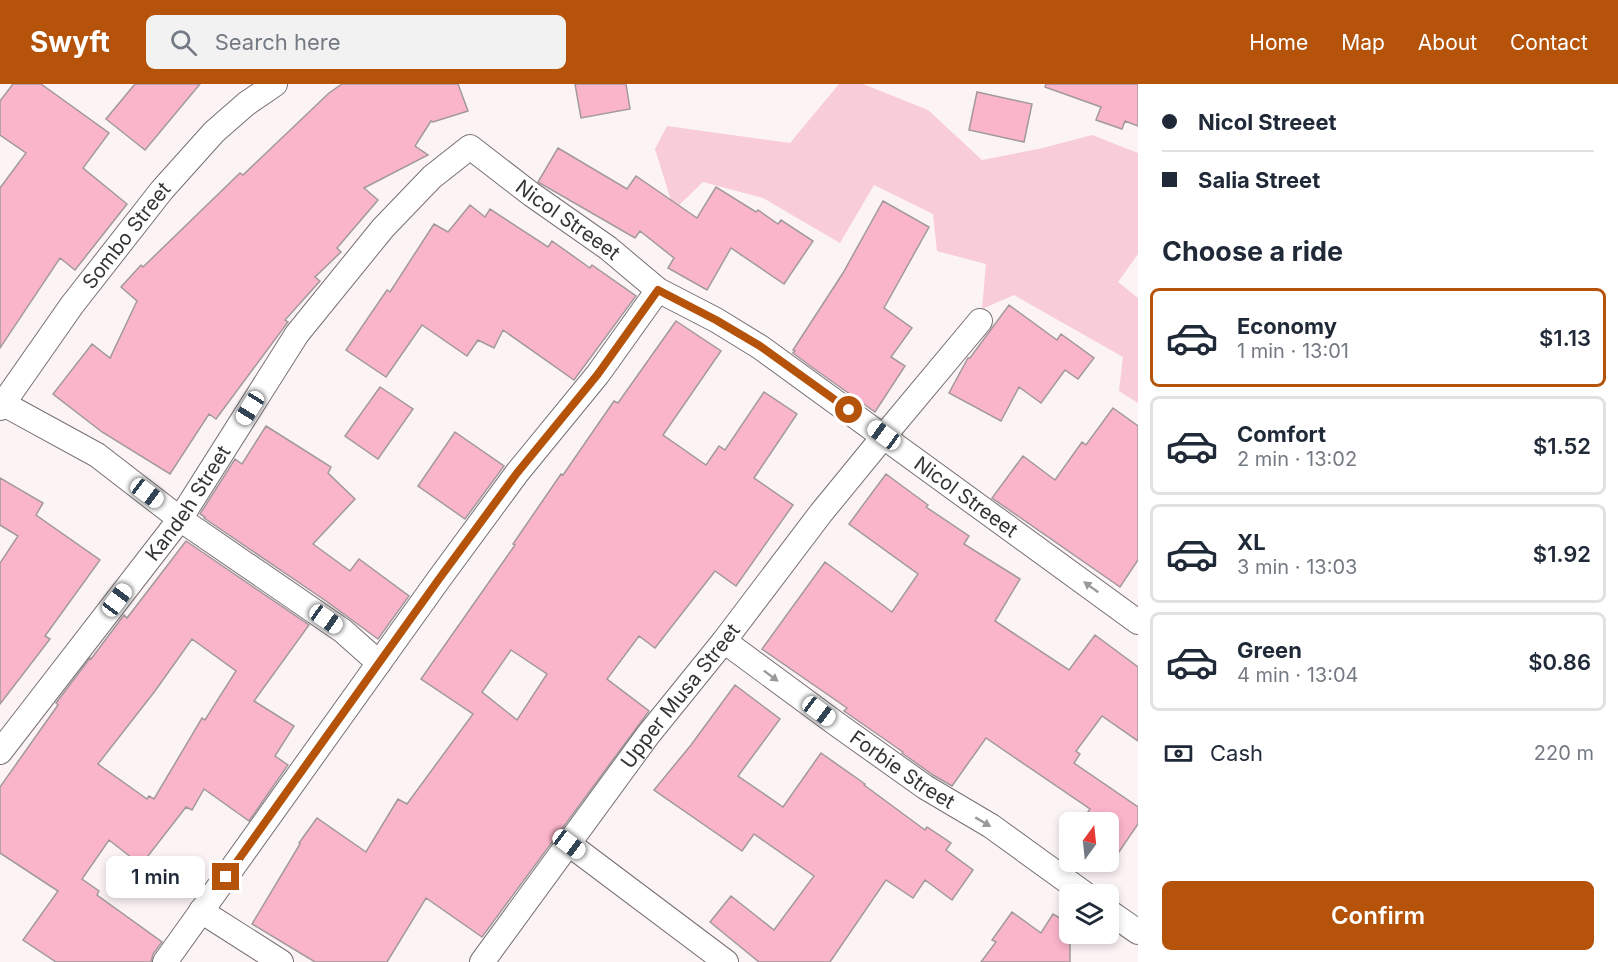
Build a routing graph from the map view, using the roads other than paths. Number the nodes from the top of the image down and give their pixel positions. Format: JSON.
{"nodes":[{"id":1,"x":275,"y":84,"type":"edge"},
{"id":2,"x":471,"y":147,"type":"joint"},
{"id":3,"x":658,"y":290,"type":"junction"},
{"id":4,"x":980,"y":321,"type":"dead end"},
{"id":5,"x":1,"y":405,"type":"edge"},
{"id":6,"x":884,"y":435,"type":"junction"},
{"id":7,"x":180,"y":519,"type":"junction"},
{"id":8,"x":1138,"y":622,"type":"edge"},
{"id":9,"x":724,"y":641,"type":"junction"},
{"id":10,"x":379,"y":663,"type":"junction"},
{"id":11,"x":0,"y":752,"type":"edge"},
{"id":12,"x":569,"y":844,"type":"junction"},
{"id":13,"x":1071,"y":884,"type":"edge"},
{"id":14,"x":201,"y":911,"type":"junction"},
{"id":15,"x":1119,"y":919,"type":"edge"},
{"id":16,"x":1138,"y":932,"type":"edge"},
{"id":17,"x":165,"y":962,"type":"edge"},
{"id":18,"x":281,"y":962,"type":"edge"},
{"id":19,"x":482,"y":962,"type":"edge"},
{"id":20,"x":726,"y":962,"type":"edge"}],
"edges":[{"from":1,"to":5,"type":"street","name":"Sombo Street"},
{"from":2,"to":3,"type":"street","name":"Nicol Streeet"},
{"from":2,"to":7,"type":"street","name":"Kandeh Street"},
{"from":3,"to":6,"type":"street","name":"Nicol Streeet"},
{"from":3,"to":10,"type":"street"},
{"from":4,"to":6,"type":"street","name":"Upper Musa Street"},
{"from":5,"to":7,"type":"street"},
{"from":8,"to":6,"type":"street","name":"Nicol Streeet","one_way":true},
{"from":6,"to":9,"type":"street","name":"Upper Musa Street"},
{"from":7,"to":10,"type":"street"},
{"from":7,"to":11,"type":"street","name":"Kandeh Street"},
{"from":9,"to":12,"type":"street","name":"Upper Musa Street"},
{"from":9,"to":13,"type":"street","name":"Forbie Street","one_way":true},
{"from":10,"to":14,"type":"street"},
{"from":12,"to":19,"type":"street","name":"Upper Musa Street"},
{"from":12,"to":20,"type":"street"},
{"from":14,"to":17,"type":"street"},
{"from":14,"to":18,"type":"street"},
{"from":15,"to":16,"type":"street"}]}
